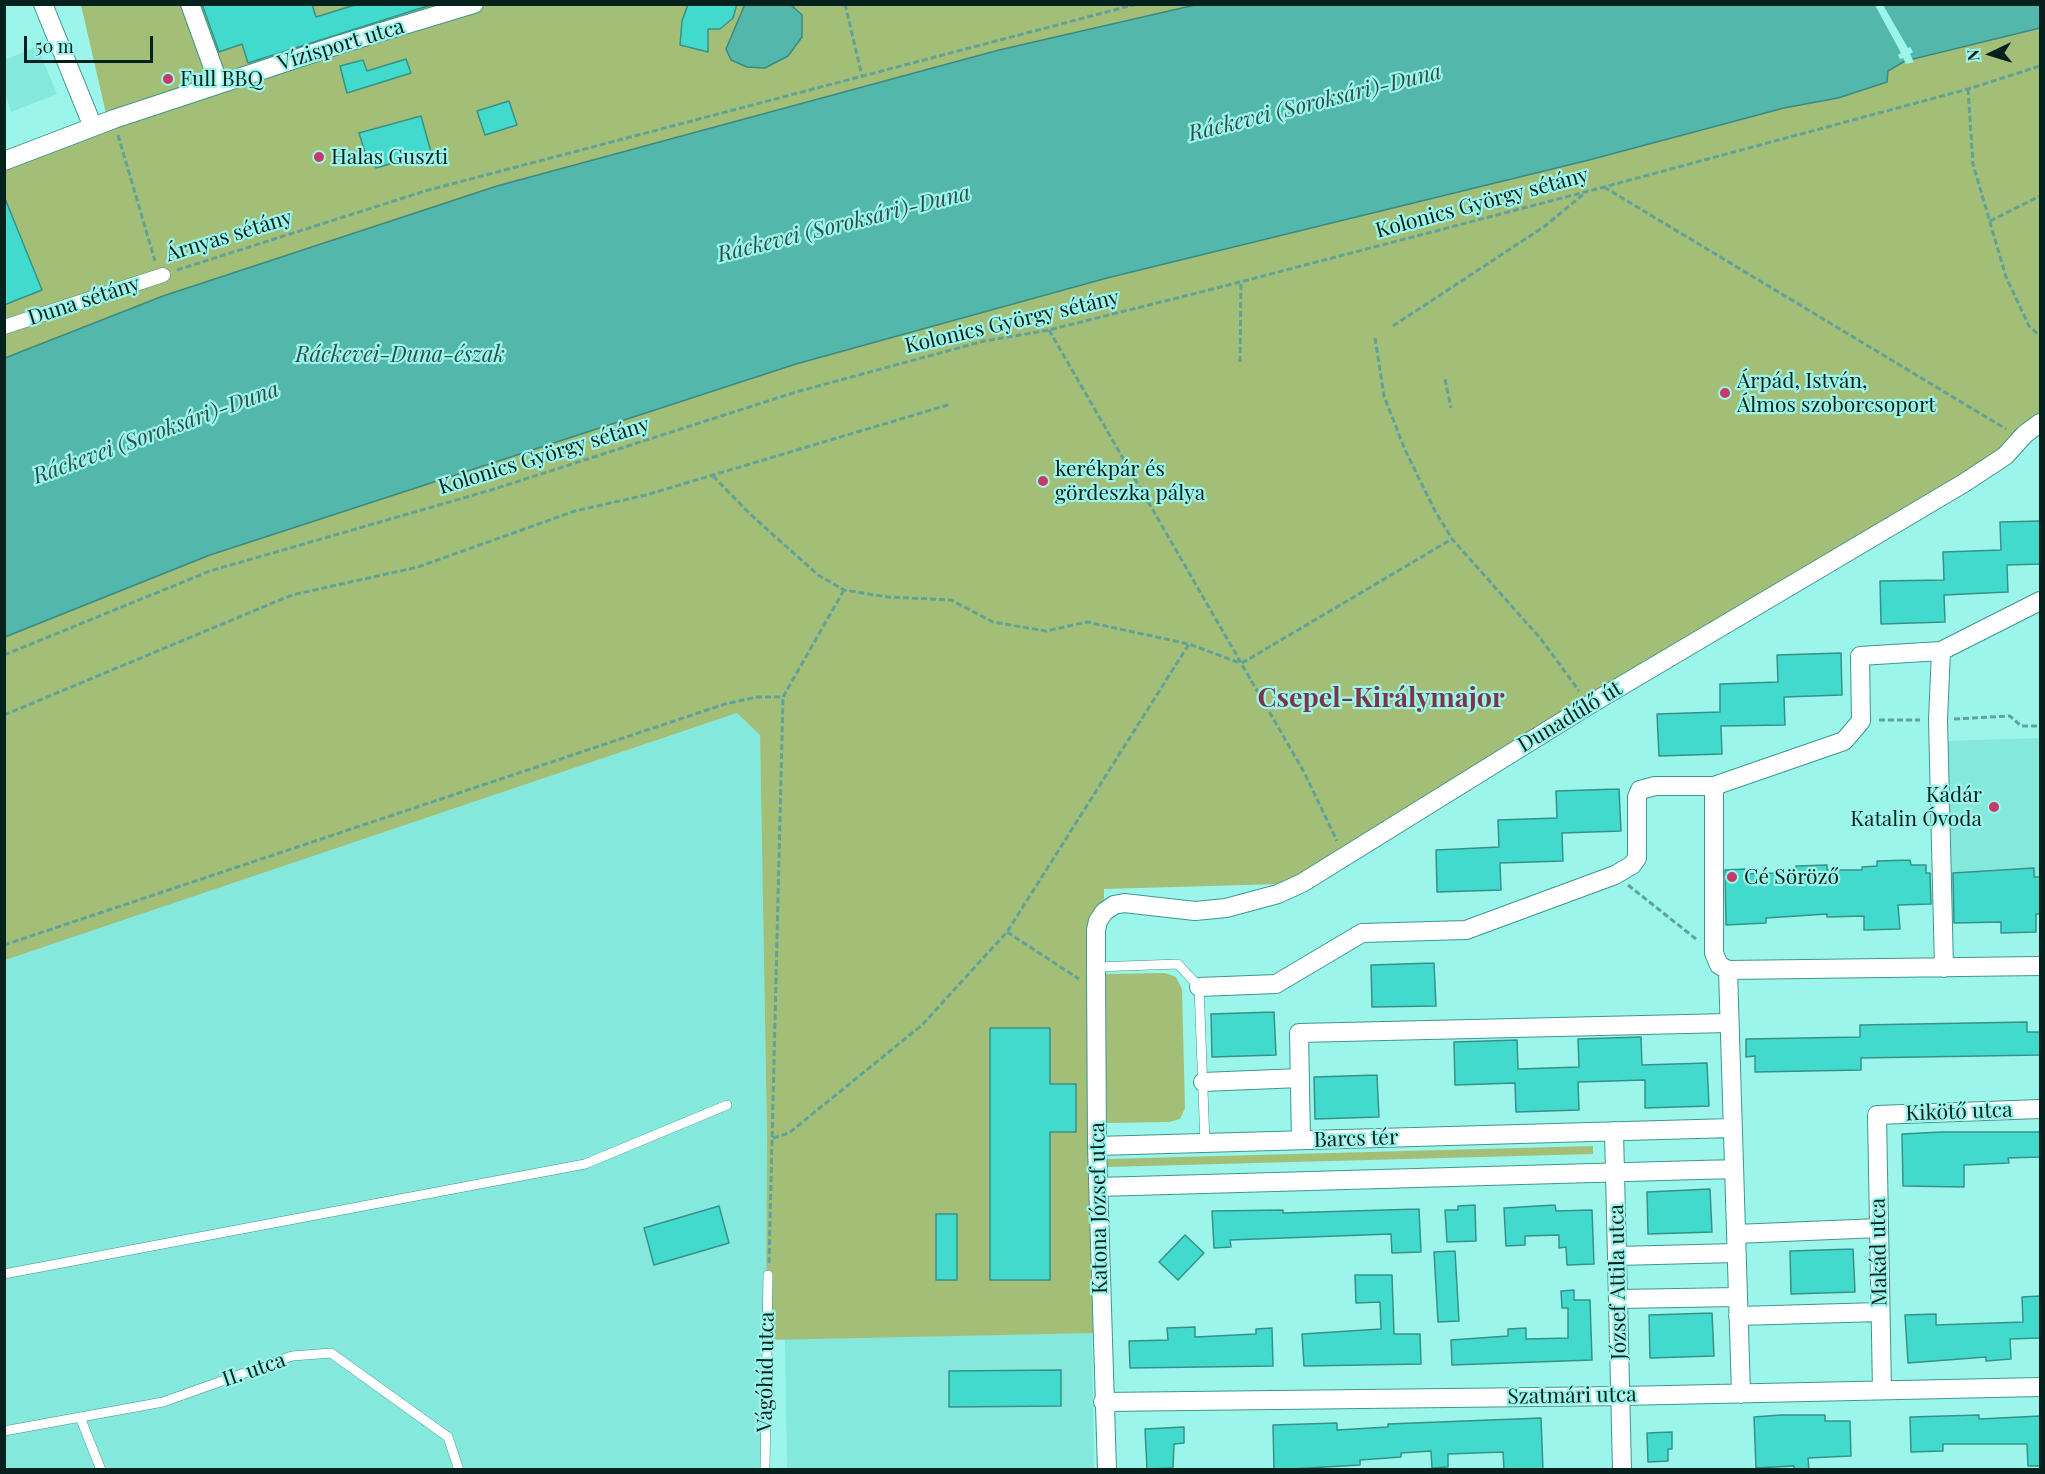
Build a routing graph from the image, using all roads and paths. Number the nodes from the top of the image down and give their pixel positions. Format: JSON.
{"nodes":[{"id":1,"x":43,"y":4,"type":"edge"},
{"id":2,"x":190,"y":4,"type":"edge"},
{"id":3,"x":474,"y":4,"type":"edge"},
{"id":4,"x":845,"y":4,"type":"edge"},
{"id":5,"x":1137,"y":4,"type":"edge"},
{"id":6,"x":2040,"y":66,"type":"edge"},
{"id":7,"x":862,"y":76,"type":"junction"},
{"id":8,"x":219,"y":84,"type":"junction"},
{"id":9,"x":1968,"y":89,"type":"junction"},
{"id":10,"x":114,"y":119,"type":"junction"},
{"id":11,"x":93,"y":127,"type":"junction"},
{"id":12,"x":4,"y":161,"type":"edge"},
{"id":13,"x":1604,"y":187,"type":"junction"},
{"id":14,"x":1588,"y":191,"type":"junction"},
{"id":15,"x":2040,"y":196,"type":"edge"},
{"id":16,"x":1990,"y":221,"type":"junction"},
{"id":17,"x":163,"y":275,"type":"junction"},
{"id":18,"x":1241,"y":281,"type":"junction"},
{"id":19,"x":1393,"y":326,"type":"dead end"},
{"id":20,"x":4,"y":327,"type":"edge"},
{"id":21,"x":1049,"y":330,"type":"junction"},
{"id":22,"x":2040,"y":336,"type":"edge"},
{"id":23,"x":1375,"y":338,"type":"dead end"},
{"id":24,"x":1240,"y":362,"type":"dead end"},
{"id":25,"x":1445,"y":379,"type":"dead end"},
{"id":26,"x":951,"y":404,"type":"dead end"},
{"id":27,"x":1450,"y":408,"type":"dead end"},
{"id":28,"x":2040,"y":423,"type":"edge"},
{"id":29,"x":2021,"y":438,"type":"junction"},
{"id":30,"x":713,"y":476,"type":"junction"},
{"id":31,"x":1452,"y":539,"type":"junction"},
{"id":32,"x":843,"y":590,"type":"junction"},
{"id":33,"x":2040,"y":601,"type":"edge"},
{"id":34,"x":1189,"y":644,"type":"junction"},
{"id":35,"x":1941,"y":651,"type":"junction"},
{"id":36,"x":4,"y":655,"type":"edge"},
{"id":37,"x":1242,"y":663,"type":"junction"},
{"id":38,"x":783,"y":698,"type":"junction"},
{"id":39,"x":1589,"y":705,"type":"junction"},
{"id":40,"x":4,"y":715,"type":"edge"},
{"id":41,"x":1938,"y":720,"type":"junction"},
{"id":42,"x":1861,"y":721,"type":"junction"},
{"id":43,"x":2040,"y":726,"type":"edge"},
{"id":44,"x":1714,"y":786,"type":"junction"},
{"id":45,"x":1345,"y":856,"type":"junction"},
{"id":46,"x":1615,"y":875,"type":"junction"},
{"id":47,"x":1007,"y":932,"type":"junction"},
{"id":48,"x":4,"y":945,"type":"edge"},
{"id":49,"x":1096,"y":947,"type":"joint"},
{"id":50,"x":1714,"y":953,"type":"junction"},
{"id":51,"x":2040,"y":966,"type":"edge"},
{"id":52,"x":1095,"y":968,"type":"junction"},
{"id":53,"x":1944,"y":968,"type":"junction"},
{"id":54,"x":1728,"y":970,"type":"junction"},
{"id":55,"x":1200,"y":987,"type":"junction"},
{"id":56,"x":1096,"y":994,"type":"junction"},
{"id":57,"x":1729,"y":1023,"type":"junction"},
{"id":58,"x":1300,"y":1078,"type":"junction"},
{"id":59,"x":1203,"y":1082,"type":"junction"},
{"id":60,"x":727,"y":1105,"type":"dead end"},
{"id":61,"x":2040,"y":1109,"type":"edge"},
{"id":62,"x":1877,"y":1115,"type":"joint"},
{"id":63,"x":1732,"y":1128,"type":"junction"},
{"id":64,"x":1614,"y":1131,"type":"junction"},
{"id":65,"x":773,"y":1138,"type":"junction"},
{"id":66,"x":1300,"y":1140,"type":"junction"},
{"id":67,"x":1205,"y":1143,"type":"junction"},
{"id":68,"x":1097,"y":1146,"type":"junction"},
{"id":69,"x":1734,"y":1169,"type":"junction"},
{"id":70,"x":1616,"y":1172,"type":"junction"},
{"id":71,"x":1098,"y":1186,"type":"junction"},
{"id":72,"x":1879,"y":1228,"type":"junction"},
{"id":73,"x":1736,"y":1234,"type":"junction"},
{"id":74,"x":1736,"y":1253,"type":"junction"},
{"id":75,"x":1617,"y":1256,"type":"junction"},
{"id":76,"x":4,"y":1274,"type":"edge"},
{"id":77,"x":768,"y":1275,"type":"joint"},
{"id":78,"x":1738,"y":1297,"type":"junction"},
{"id":79,"x":1618,"y":1299,"type":"junction"},
{"id":80,"x":1881,"y":1312,"type":"junction"},
{"id":81,"x":1738,"y":1316,"type":"junction"},
{"id":82,"x":2040,"y":1387,"type":"edge"},
{"id":83,"x":1882,"y":1390,"type":"junction"},
{"id":84,"x":1741,"y":1394,"type":"junction"},
{"id":85,"x":1621,"y":1396,"type":"junction"},
{"id":86,"x":1103,"y":1402,"type":"junction"},
{"id":87,"x":80,"y":1417,"type":"junction"},
{"id":88,"x":4,"y":1431,"type":"edge"},
{"id":89,"x":101,"y":1470,"type":"edge"},
{"id":90,"x":459,"y":1470,"type":"edge"},
{"id":91,"x":765,"y":1470,"type":"edge"},
{"id":92,"x":1107,"y":1470,"type":"edge"},
{"id":93,"x":1622,"y":1470,"type":"edge"}],
"edges":[{"from":1,"to":11,"type":"street"},
{"from":2,"to":8,"type":"street"},
{"from":3,"to":8,"type":"street","name":"Vízisport utca"},
{"from":4,"to":7,"type":"path"},
{"from":5,"to":7,"type":"path","name":"Árnyas sétány"},
{"from":6,"to":9,"type":"path","name":"Kolonics György sétány"},
{"from":7,"to":17,"type":"path","name":"Árnyas sétány"},
{"from":8,"to":10,"type":"street","name":"Vízisport utca"},
{"from":9,"to":13,"type":"path","name":"Kolonics György sétány"},
{"from":9,"to":16,"type":"path"},
{"from":10,"to":11,"type":"street","name":"Vízisport utca"},
{"from":10,"to":17,"type":"path","name":"Árnyas sétány"},
{"from":11,"to":12,"type":"street","name":"Vízisport utca"},
{"from":13,"to":14,"type":"path","name":"Kolonics György sétány"},
{"from":13,"to":29,"type":"path"},
{"from":14,"to":18,"type":"path","name":"Kolonics György sétány"},
{"from":14,"to":19,"type":"path"},
{"from":15,"to":16,"type":"path"},
{"from":16,"to":22,"type":"path"},
{"from":17,"to":20,"type":"street","name":"Duna sétány"},
{"from":18,"to":21,"type":"path","name":"Kolonics György sétány"},
{"from":18,"to":24,"type":"path"},
{"from":21,"to":36,"type":"path","name":"Kolonics György sétány"},
{"from":21,"to":37,"type":"path"},
{"from":23,"to":31,"type":"path"},
{"from":25,"to":27,"type":"path"},
{"from":26,"to":30,"type":"path"},
{"from":28,"to":29,"type":"street","name":"Dunadűlő út"},
{"from":29,"to":39,"type":"street","name":"Dunadűlő út"},
{"from":30,"to":32,"type":"path"},
{"from":30,"to":40,"type":"path"},
{"from":31,"to":37,"type":"path"},
{"from":31,"to":39,"type":"path"},
{"from":32,"to":34,"type":"path"},
{"from":32,"to":38,"type":"path"},
{"from":33,"to":35,"type":"street"},
{"from":34,"to":37,"type":"path"},
{"from":34,"to":47,"type":"path"},
{"from":35,"to":41,"type":"street"},
{"from":35,"to":42,"type":"street"},
{"from":37,"to":45,"type":"path"},
{"from":38,"to":48,"type":"path"},
{"from":38,"to":65,"type":"path"},
{"from":39,"to":45,"type":"street","name":"Dunadűlő út"},
{"from":41,"to":42,"type":"path"},
{"from":41,"to":43,"type":"path"},
{"from":41,"to":53,"type":"street"},
{"from":42,"to":44,"type":"street"},
{"from":44,"to":46,"type":"street"},
{"from":44,"to":50,"type":"street"},
{"from":45,"to":49,"type":"street","name":"Dunadűlő út"},
{"from":46,"to":50,"type":"path"},
{"from":46,"to":55,"type":"street"},
{"from":47,"to":56,"type":"path"},
{"from":47,"to":65,"type":"path"},
{"from":49,"to":52,"type":"street","name":"Katona József utca"},
{"from":50,"to":54,"type":"street"},
{"from":51,"to":53,"type":"street"},
{"from":52,"to":55,"type":"lane"},
{"from":52,"to":56,"type":"street","name":"Katona József utca"},
{"from":53,"to":54,"type":"street"},
{"from":54,"to":57,"type":"street"},
{"from":55,"to":59,"type":"lane"},
{"from":56,"to":68,"type":"street","name":"Katona József utca"},
{"from":57,"to":58,"type":"street"},
{"from":57,"to":63,"type":"street"},
{"from":58,"to":59,"type":"street"},
{"from":58,"to":66,"type":"street"},
{"from":59,"to":67,"type":"lane"},
{"from":60,"to":76,"type":"lane"},
{"from":61,"to":62,"type":"street","name":"Kikötő utca"},
{"from":62,"to":72,"type":"street","name":"Makád utca"},
{"from":63,"to":64,"type":"street","name":"Barcs tér"},
{"from":63,"to":69,"type":"street"},
{"from":64,"to":66,"type":"street","name":"Barcs tér"},
{"from":64,"to":70,"type":"street","name":"József Attila utca"},
{"from":65,"to":77,"type":"path"},
{"from":66,"to":67,"type":"street","name":"Barcs tér"},
{"from":67,"to":68,"type":"street","name":"Barcs tér"},
{"from":68,"to":71,"type":"street","name":"Katona József utca"},
{"from":69,"to":70,"type":"street","name":"Barcs tér"},
{"from":69,"to":73,"type":"street"},
{"from":70,"to":71,"type":"street","name":"Barcs tér"},
{"from":70,"to":75,"type":"street","name":"József Attila utca"},
{"from":71,"to":86,"type":"street","name":"Katona József utca"},
{"from":72,"to":73,"type":"street"},
{"from":72,"to":80,"type":"street","name":"Makád utca"},
{"from":73,"to":74,"type":"street"},
{"from":74,"to":75,"type":"street"},
{"from":74,"to":78,"type":"street"},
{"from":75,"to":79,"type":"street","name":"József Attila utca"},
{"from":77,"to":91,"type":"lane","name":"Vágóhíd utca"},
{"from":78,"to":79,"type":"street"},
{"from":78,"to":81,"type":"street"},
{"from":79,"to":85,"type":"street","name":"József Attila utca"},
{"from":80,"to":81,"type":"street"},
{"from":80,"to":83,"type":"street","name":"Makád utca"},
{"from":81,"to":84,"type":"street"},
{"from":82,"to":83,"type":"street","name":"Szatmári utca"},
{"from":83,"to":84,"type":"street","name":"Szatmári utca"},
{"from":84,"to":85,"type":"street","name":"Szatmári utca"},
{"from":85,"to":86,"type":"street","name":"Szatmári utca"},
{"from":85,"to":93,"type":"street","name":"József Attila utca"},
{"from":86,"to":92,"type":"street","name":"Katona József utca"},
{"from":87,"to":88,"type":"lane","name":"II. utca"},
{"from":87,"to":89,"type":"lane"},
{"from":87,"to":90,"type":"lane","name":"II. utca"}]}
